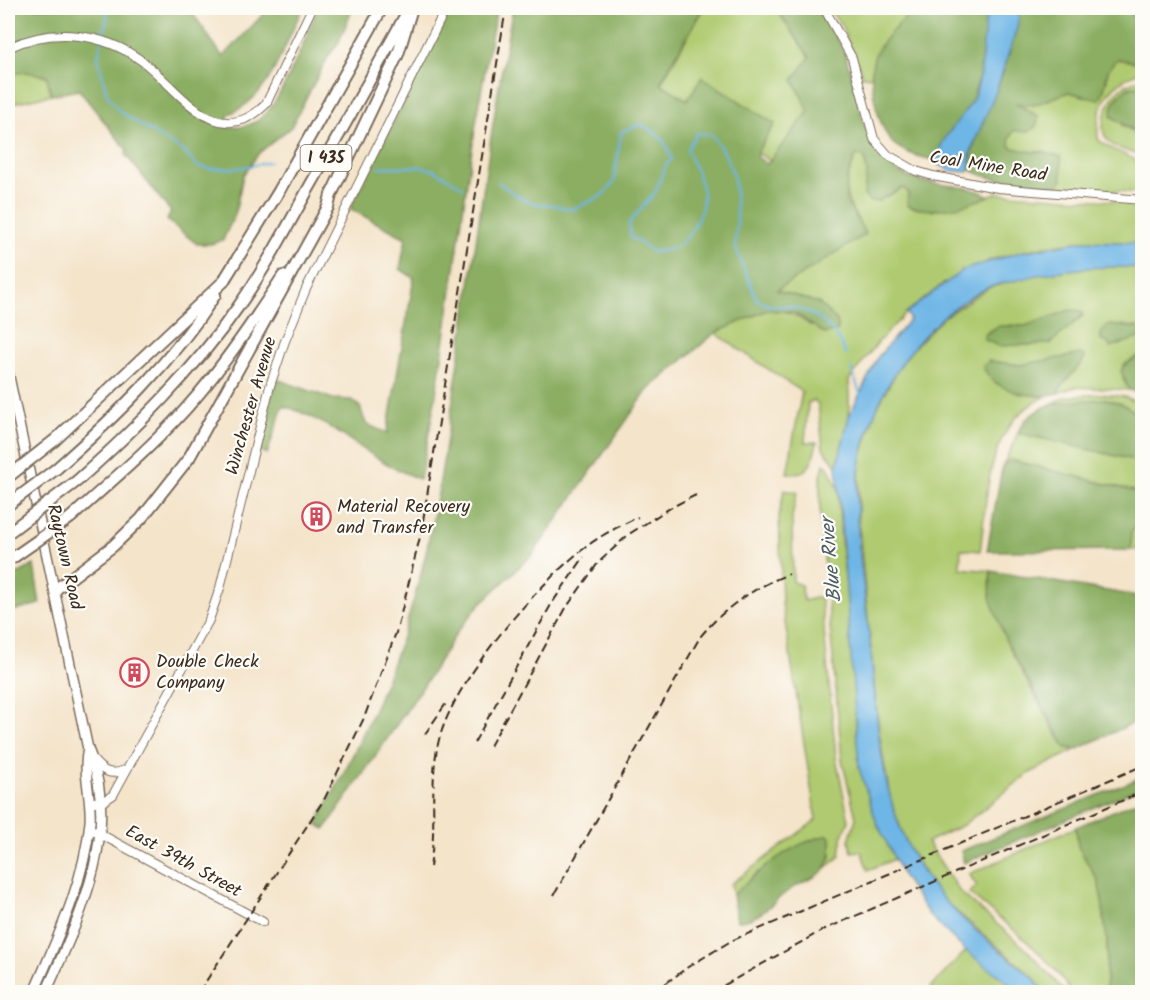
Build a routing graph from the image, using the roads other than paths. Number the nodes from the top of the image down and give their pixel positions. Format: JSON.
{"nodes":[{"id":1,"x":312,"y":8,"type":"edge"},
{"id":2,"x":382,"y":8,"type":"edge"},
{"id":3,"x":411,"y":8,"type":"edge"},
{"id":4,"x":446,"y":8,"type":"edge"},
{"id":5,"x":824,"y":8,"type":"edge"},
{"id":6,"x":8,"y":48,"type":"edge"},
{"id":7,"x":331,"y":195,"type":"junction"},
{"id":8,"x":1143,"y":200,"type":"edge"},
{"id":9,"x":223,"y":282,"type":"junction"},
{"id":10,"x":8,"y":372,"type":"edge"},
{"id":11,"x":8,"y":477,"type":"edge"},
{"id":12,"x":8,"y":504,"type":"edge"},
{"id":13,"x":8,"y":533,"type":"edge"},
{"id":14,"x":9,"y":560,"type":"edge"},
{"id":15,"x":55,"y":590,"type":"junction"},
{"id":16,"x":88,"y":749,"type":"junction"},
{"id":17,"x":93,"y":760,"type":"junction"},
{"id":18,"x":125,"y":770,"type":"junction"},
{"id":19,"x":95,"y":802,"type":"junction"},
{"id":20,"x":89,"y":828,"type":"junction"},
{"id":21,"x":99,"y":834,"type":"junction"},
{"id":22,"x":263,"y":922,"type":"dead end"},
{"id":23,"x":47,"y":962,"type":"junction"},
{"id":24,"x":57,"y":968,"type":"junction"},
{"id":25,"x":34,"y":993,"type":"edge"},
{"id":26,"x":46,"y":993,"type":"edge"}],
"edges":[{"from":1,"to":6,"type":"street"},
{"from":2,"to":9,"type":"highway","number":"I 435"},
{"from":3,"to":7,"type":"highway"},
{"from":3,"to":13,"type":"highway","number":"I 435","bridge":true},
{"from":4,"to":18,"type":"street","name":"Winchester Avenue"},
{"from":5,"to":8,"type":"street","name":"Coal Mine Road"},
{"from":7,"to":14,"type":"highway","bridge":true},
{"from":7,"to":15,"type":"highway"},
{"from":9,"to":11,"type":"highway","bridge":true},
{"from":9,"to":12,"type":"highway","number":"I 435","bridge":true},
{"from":10,"to":15,"type":"main road","name":"Raytown Road"},
{"from":15,"to":16,"type":"main road","name":"Raytown Road"},
{"from":16,"to":17,"type":"main road","name":"Raytown Road"},
{"from":16,"to":19,"type":"main road","name":"Raytown Road"},
{"from":17,"to":18,"type":"street"},
{"from":17,"to":19,"type":"main road","name":"Raytown Road"},
{"from":18,"to":19,"type":"street","name":"Winchester Avenue"},
{"from":19,"to":20,"type":"main road","name":"Raytown Road"},
{"from":19,"to":21,"type":"main road","name":"Raytown Road"},
{"from":20,"to":21,"type":"street","name":"East 39th Street"},
{"from":20,"to":23,"type":"main road","name":"Raytown Road"},
{"from":21,"to":22,"type":"street","name":"East 39th Street"},
{"from":21,"to":24,"type":"main road","name":"Raytown Road"},
{"from":23,"to":24,"type":"main road"},
{"from":23,"to":25,"type":"main road","name":"Raytown Road"},
{"from":24,"to":26,"type":"main road","name":"Raytown Road"}]}
